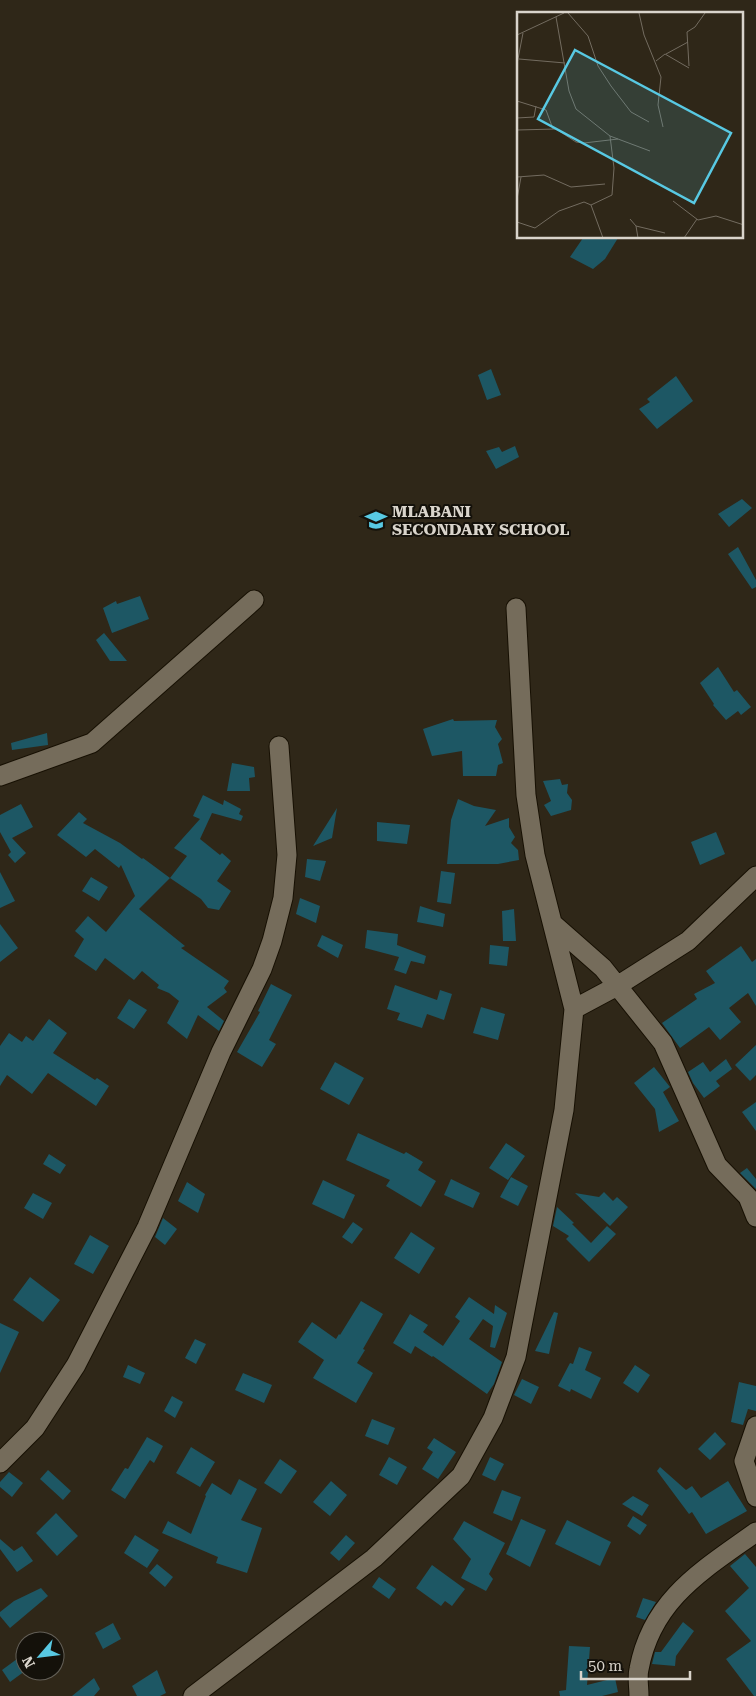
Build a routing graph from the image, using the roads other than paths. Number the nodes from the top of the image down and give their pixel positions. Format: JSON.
{"nodes":[{"id":1,"x":254,"y":600,"type":"dead end"},
{"id":2,"x":516,"y":608,"type":"dead end"},
{"id":3,"x":280,"y":746,"type":"dead end"},
{"id":4,"x":0,"y":776,"type":"edge"},
{"id":5,"x":756,"y":876,"type":"edge"},
{"id":6,"x":553,"y":924,"type":"junction"},
{"id":7,"x":617,"y":986,"type":"junction"},
{"id":8,"x":574,"y":1009,"type":"junction"},
{"id":9,"x":756,"y":1217,"type":"edge"},
{"id":10,"x":756,"y":1426,"type":"edge"},
{"id":11,"x":0,"y":1463,"type":"edge"},
{"id":12,"x":756,"y":1497,"type":"edge"},
{"id":13,"x":756,"y":1532,"type":"edge"},
{"id":14,"x":194,"y":1696,"type":"edge"},
{"id":15,"x":639,"y":1696,"type":"edge"}],
"edges":[{"from":1,"to":4,"type":"street"},
{"from":2,"to":6,"type":"street"},
{"from":3,"to":11,"type":"street"},
{"from":5,"to":7,"type":"street"},
{"from":6,"to":7,"type":"street"},
{"from":6,"to":8,"type":"street"},
{"from":7,"to":8,"type":"street"},
{"from":7,"to":9,"type":"street"},
{"from":8,"to":14,"type":"street"},
{"from":10,"to":12,"type":"street"},
{"from":13,"to":15,"type":"street"}]}
